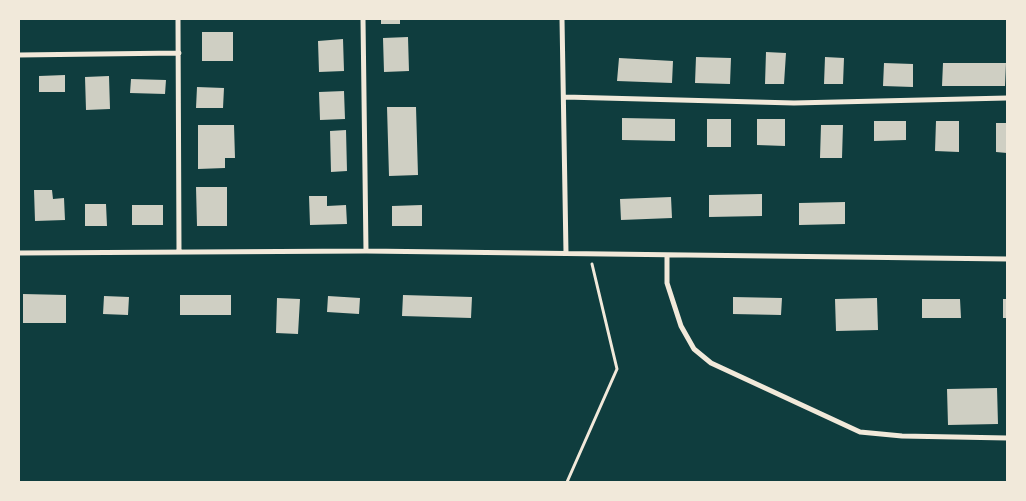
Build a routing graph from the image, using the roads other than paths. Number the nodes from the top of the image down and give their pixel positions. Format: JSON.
{"nodes":[{"id":1,"x":178,"y":19,"type":"edge"},
{"id":2,"x":363,"y":19,"type":"edge"},
{"id":3,"x":562,"y":19,"type":"edge"},
{"id":4,"x":179,"y":53,"type":"junction"},
{"id":5,"x":19,"y":55,"type":"edge"},
{"id":6,"x":565,"y":97,"type":"junction"},
{"id":7,"x":1007,"y":98,"type":"edge"},
{"id":8,"x":179,"y":251,"type":"junction"},
{"id":9,"x":366,"y":251,"type":"junction"},
{"id":10,"x":19,"y":253,"type":"edge"},
{"id":11,"x":566,"y":253,"type":"junction"},
{"id":12,"x":667,"y":255,"type":"junction"},
{"id":13,"x":1007,"y":259,"type":"edge"},
{"id":14,"x":1007,"y":438,"type":"edge"}],
"edges":[{"from":1,"to":4,"type":"street"},
{"from":2,"to":9,"type":"street"},
{"from":3,"to":6,"type":"street"},
{"from":4,"to":5,"type":"street"},
{"from":4,"to":8,"type":"street"},
{"from":6,"to":7,"type":"street"},
{"from":6,"to":11,"type":"street"},
{"from":8,"to":9,"type":"street"},
{"from":8,"to":10,"type":"street"},
{"from":9,"to":11,"type":"street"},
{"from":11,"to":12,"type":"street"},
{"from":12,"to":13,"type":"street"},
{"from":12,"to":14,"type":"street"}]}
